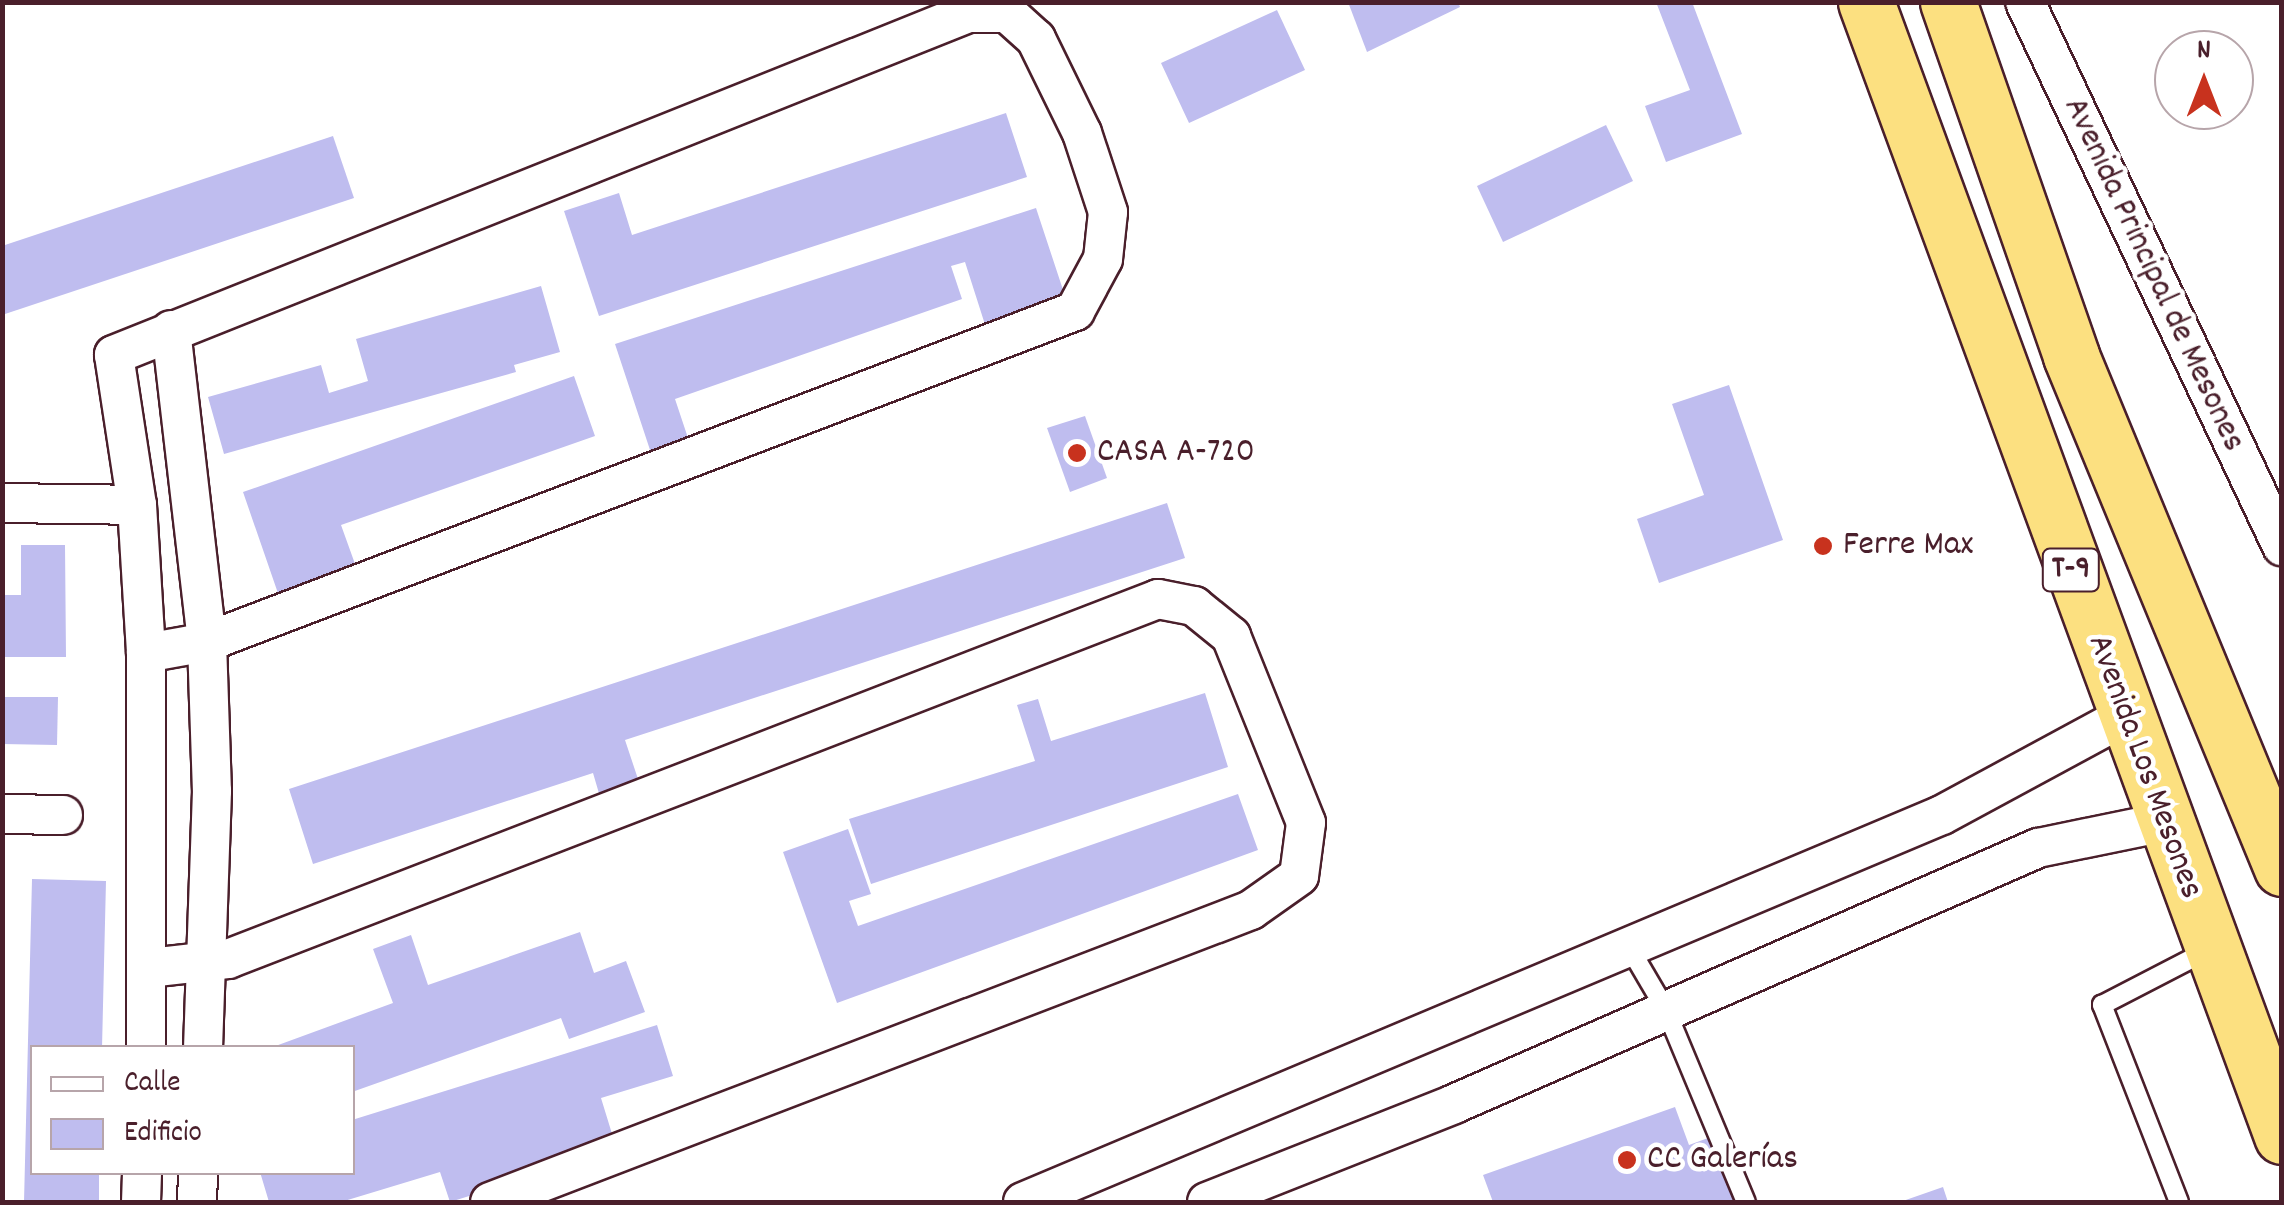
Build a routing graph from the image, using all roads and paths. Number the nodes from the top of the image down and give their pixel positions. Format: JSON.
{"nodes":[{"id":1,"x":1866,"y":2,"type":"edge"},
{"id":2,"x":1948,"y":2,"type":"edge"},
{"id":3,"x":2025,"y":2,"type":"edge"},
{"id":4,"x":171,"y":330,"type":"junction"},
{"id":5,"x":2,"y":503,"type":"edge"},
{"id":6,"x":137,"y":505,"type":"junction"},
{"id":7,"x":2272,"y":509,"type":"edge"},
{"id":8,"x":2282,"y":546,"type":"edge"},
{"id":9,"x":207,"y":642,"type":"junction"},
{"id":10,"x":146,"y":653,"type":"junction"},
{"id":11,"x":2125,"y":716,"type":"junction"},
{"id":12,"x":212,"y":792,"type":"junction"},
{"id":13,"x":150,"y":793,"type":"junction"},
{"id":14,"x":2,"y":814,"type":"edge"},
{"id":15,"x":63,"y":815,"type":"dead end"},
{"id":16,"x":2165,"y":822,"type":"junction"},
{"id":17,"x":2282,"y":868,"type":"edge"},
{"id":18,"x":1629,"y":946,"type":"junction"},
{"id":19,"x":2211,"y":948,"type":"junction"},
{"id":20,"x":206,"y":964,"type":"junction"},
{"id":21,"x":149,"y":968,"type":"junction"},
{"id":22,"x":1666,"y":1010,"type":"junction"},
{"id":23,"x":146,"y":1045,"type":"edge"},
{"id":24,"x":203,"y":1045,"type":"edge"},
{"id":25,"x":2282,"y":1136,"type":"edge"},
{"id":26,"x":142,"y":1175,"type":"edge"},
{"id":27,"x":198,"y":1175,"type":"edge"},
{"id":28,"x":141,"y":1202,"type":"edge"},
{"id":29,"x":197,"y":1202,"type":"edge"},
{"id":30,"x":490,"y":1202,"type":"edge"},
{"id":31,"x":1022,"y":1202,"type":"edge"},
{"id":32,"x":1207,"y":1202,"type":"edge"},
{"id":33,"x":1746,"y":1202,"type":"edge"},
{"id":34,"x":2180,"y":1202,"type":"edge"}],
"edges":[{"from":1,"to":11,"type":"highway","name":"Avenida Los Mesones","number":"T-9"},
{"from":2,"to":17,"type":"highway","number":"T-9"},
{"from":3,"to":7,"type":"street","name":"Avenida Principal de Mesones"},
{"from":4,"to":6,"type":"street"},
{"from":4,"to":9,"type":"street"},
{"from":4,"to":9,"type":"street"},
{"from":5,"to":6,"type":"street"},
{"from":6,"to":10,"type":"street"},
{"from":7,"to":8,"type":"street","name":"Avenida Principal de Mesones"},
{"from":9,"to":10,"type":"street"},
{"from":9,"to":12,"type":"street"},
{"from":10,"to":13,"type":"street"},
{"from":11,"to":16,"type":"highway","name":"Avenida Los Mesones","number":"T-9"},
{"from":11,"to":18,"type":"street"},
{"from":12,"to":13,"type":"street"},
{"from":12,"to":20,"type":"street"},
{"from":13,"to":21,"type":"street"},
{"from":14,"to":15,"type":"street"},
{"from":16,"to":19,"type":"highway","name":"Avenida Los Mesones","number":"T-9"},
{"from":16,"to":22,"type":"street"},
{"from":18,"to":22,"type":"lane"},
{"from":18,"to":31,"type":"street"},
{"from":19,"to":25,"type":"highway","name":"Avenida Los Mesones","number":"T-9"},
{"from":19,"to":34,"type":"lane"},
{"from":20,"to":21,"type":"street"},
{"from":20,"to":24,"type":"street"},
{"from":20,"to":30,"type":"street"},
{"from":21,"to":23,"type":"street"},
{"from":22,"to":32,"type":"street"},
{"from":22,"to":33,"type":"lane"},
{"from":26,"to":28,"type":"street"},
{"from":27,"to":29,"type":"street"}]}
